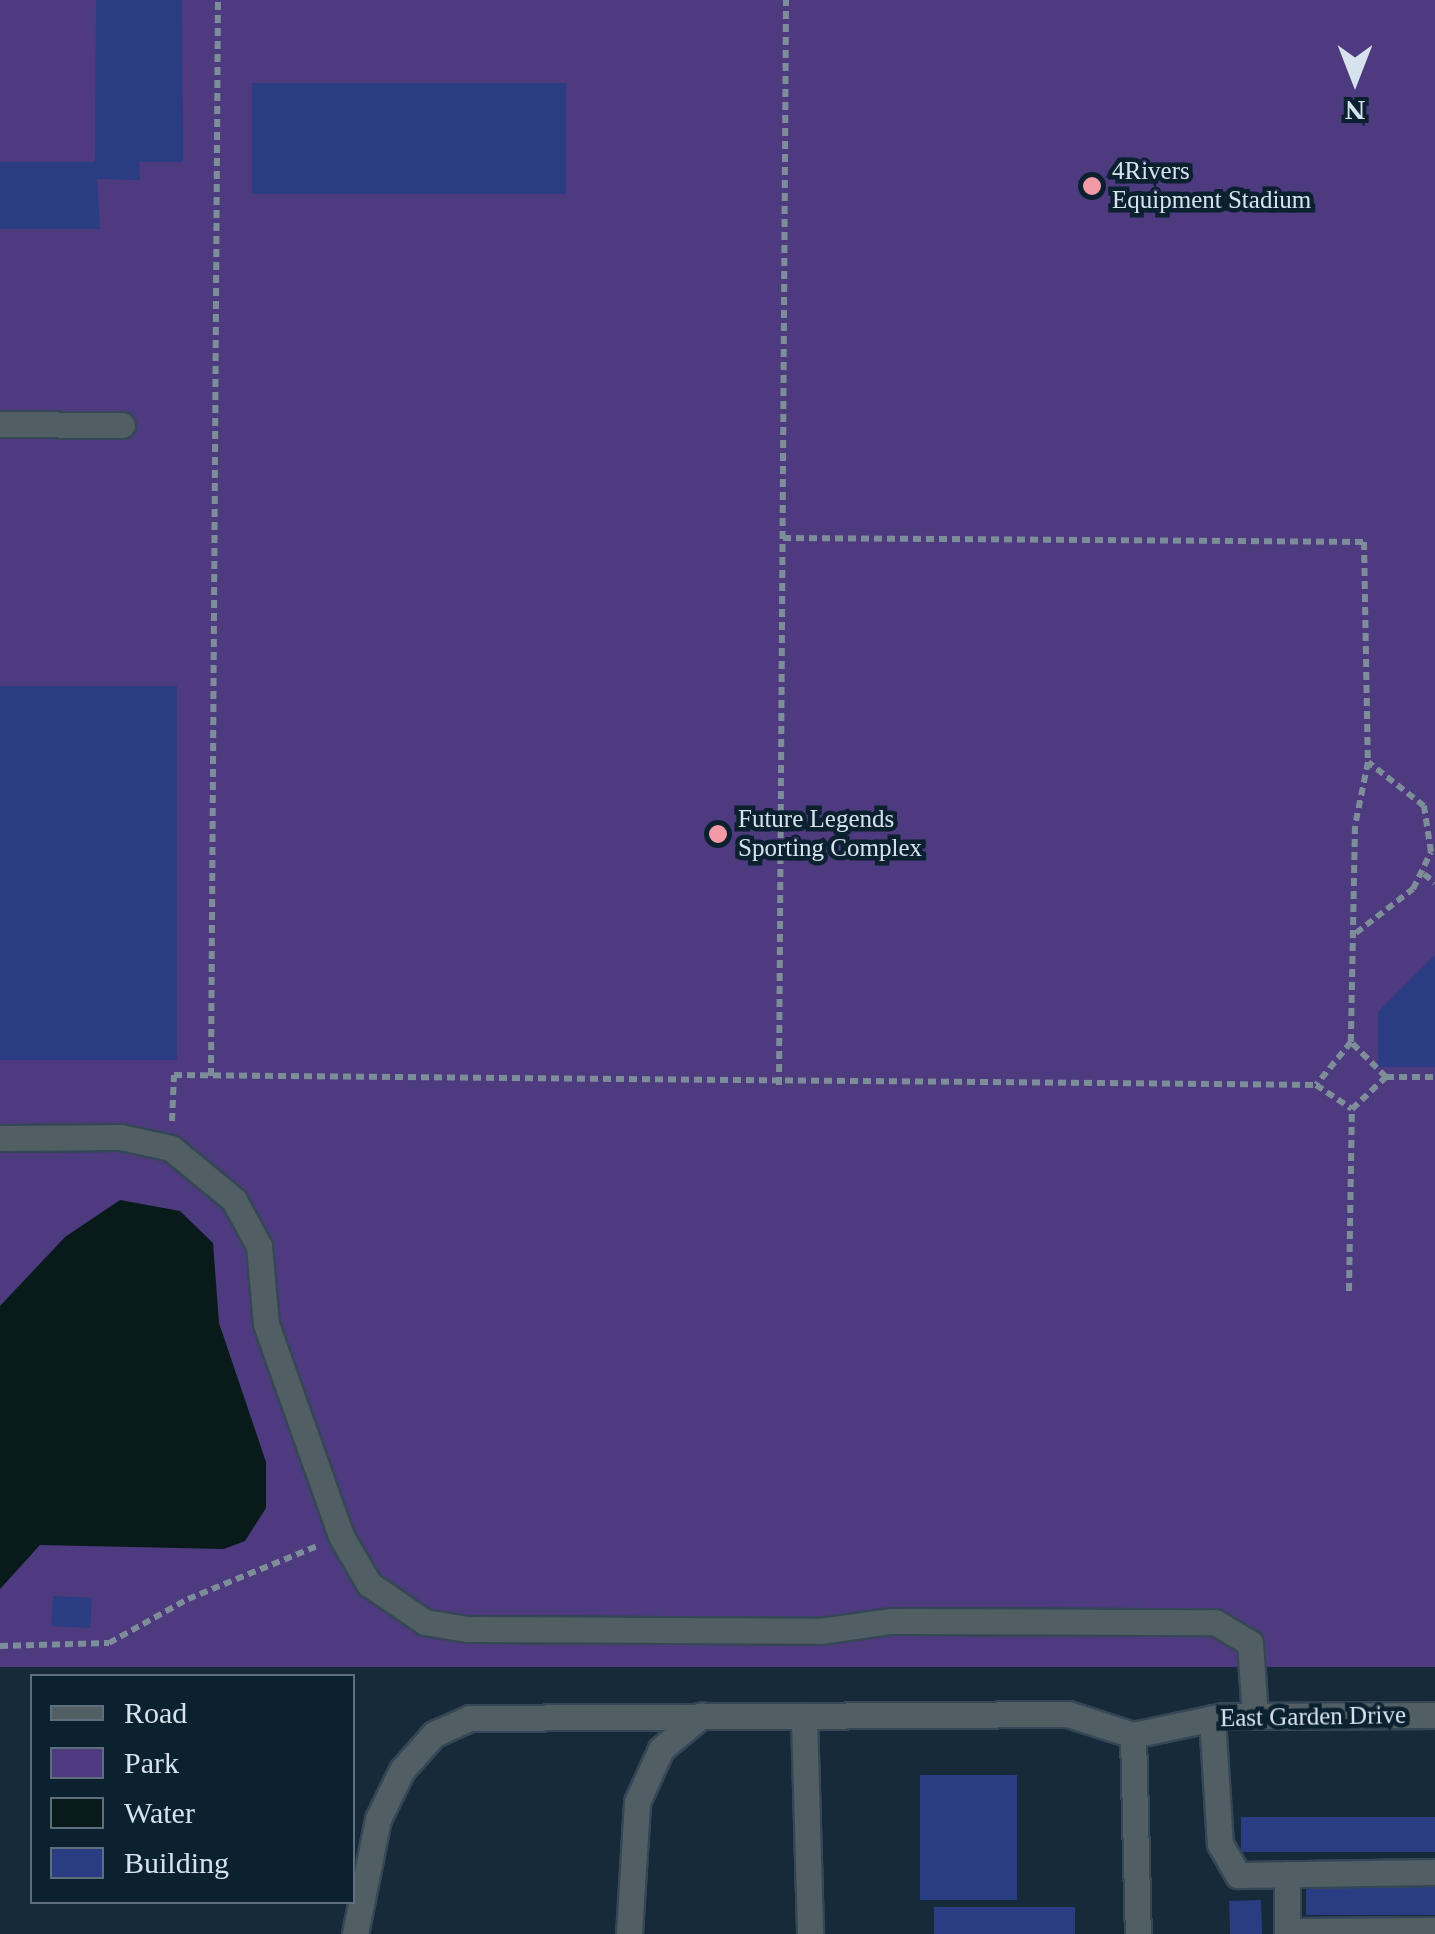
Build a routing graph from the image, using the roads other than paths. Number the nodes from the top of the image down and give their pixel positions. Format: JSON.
{"nodes":[{"id":1,"x":0,"y":424,"type":"edge"},
{"id":2,"x":122,"y":425,"type":"dead end"},
{"id":3,"x":0,"y":1138,"type":"edge"},
{"id":4,"x":702,"y":1714,"type":"junction"},
{"id":5,"x":1435,"y":1715,"type":"edge"},
{"id":6,"x":804,"y":1716,"type":"junction"},
{"id":7,"x":1255,"y":1716,"type":"junction"},
{"id":8,"x":1212,"y":1718,"type":"junction"},
{"id":9,"x":1133,"y":1735,"type":"junction"},
{"id":10,"x":1435,"y":1872,"type":"edge"},
{"id":11,"x":1287,"y":1874,"type":"junction"},
{"id":12,"x":1435,"y":1930,"type":"edge"},
{"id":13,"x":1287,"y":1932,"type":"edge"},
{"id":14,"x":355,"y":1934,"type":"edge"},
{"id":15,"x":630,"y":1934,"type":"edge"},
{"id":16,"x":810,"y":1934,"type":"edge"},
{"id":17,"x":1138,"y":1934,"type":"edge"}],
"edges":[{"from":1,"to":2,"type":"street"},
{"from":3,"to":7,"type":"street"},
{"from":4,"to":6,"type":"street"},
{"from":4,"to":14,"type":"street"},
{"from":4,"to":15,"type":"street"},
{"from":5,"to":7,"type":"street","name":"East Garden Drive"},
{"from":6,"to":9,"type":"street"},
{"from":6,"to":16,"type":"street"},
{"from":7,"to":8,"type":"street","name":"East Garden Drive"},
{"from":8,"to":9,"type":"street","name":"East Garden Drive"},
{"from":8,"to":11,"type":"street"},
{"from":9,"to":17,"type":"street"},
{"from":10,"to":11,"type":"street"},
{"from":11,"to":13,"type":"street"},
{"from":12,"to":13,"type":"street"}]}
